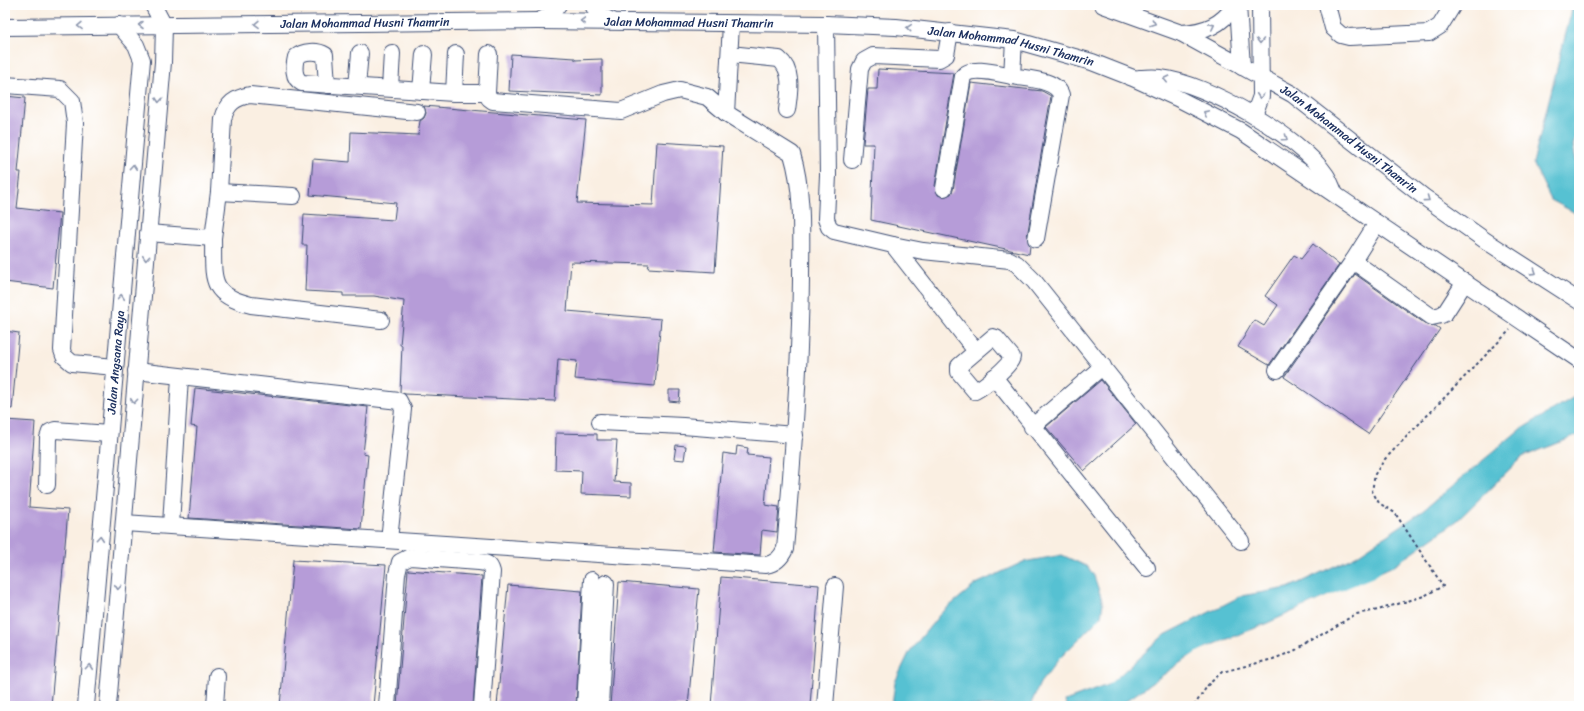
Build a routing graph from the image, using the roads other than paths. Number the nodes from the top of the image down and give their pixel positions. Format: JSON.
{"nodes":[{"id":1,"x":153,"y":5,"type":"edge"},
{"id":2,"x":158,"y":5,"type":"edge"},
{"id":3,"x":558,"y":5,"type":"edge"},
{"id":4,"x":593,"y":5,"type":"edge"},
{"id":5,"x":1103,"y":5,"type":"edge"},
{"id":6,"x":1237,"y":5,"type":"edge"},
{"id":7,"x":1260,"y":5,"type":"edge"},
{"id":8,"x":1327,"y":5,"type":"edge"},
{"id":9,"x":1453,"y":5,"type":"edge"},
{"id":10,"x":537,"y":21,"type":"junction"},
{"id":11,"x":615,"y":22,"type":"junction"},
{"id":12,"x":731,"y":24,"type":"junction"},
{"id":13,"x":826,"y":24,"type":"junction"},
{"id":14,"x":119,"y":25,"type":"junction"},
{"id":15,"x":185,"y":25,"type":"junction"},
{"id":16,"x":164,"y":26,"type":"junction"},
{"id":17,"x":5,"y":27,"type":"edge"},
{"id":18,"x":950,"y":32,"type":"junction"},
{"id":19,"x":1181,"y":33,"type":"junction"},
{"id":20,"x":1014,"y":40,"type":"junction"},
{"id":21,"x":360,"y":53,"type":"dead end"},
{"id":22,"x":392,"y":53,"type":"dead end"},
{"id":23,"x":424,"y":54,"type":"dead end"},
{"id":24,"x":456,"y":54,"type":"dead end"},
{"id":25,"x":490,"y":54,"type":"dead end"},
{"id":26,"x":730,"y":54,"type":"junction"},
{"id":27,"x":1242,"y":67,"type":"junction"},
{"id":28,"x":1012,"y":76,"type":"junction"},
{"id":29,"x":1260,"y":76,"type":"junction"},
{"id":30,"x":1133,"y":78,"type":"junction"},
{"id":31,"x":327,"y":84,"type":"dead end"},
{"id":32,"x":5,"y":85,"type":"edge"},
{"id":33,"x":357,"y":86,"type":"junction"},
{"id":34,"x":390,"y":88,"type":"junction"},
{"id":35,"x":421,"y":91,"type":"junction"},
{"id":36,"x":454,"y":93,"type":"junction"},
{"id":37,"x":487,"y":93,"type":"junction"},
{"id":38,"x":787,"y":110,"type":"dead end"},
{"id":39,"x":417,"y":112,"type":"dead end"},
{"id":40,"x":726,"y":113,"type":"junction"},
{"id":41,"x":1254,"y":115,"type":"junction"},
{"id":42,"x":852,"y":160,"type":"dead end"},
{"id":43,"x":944,"y":188,"type":"dead end"},
{"id":44,"x":219,"y":192,"type":"junction"},
{"id":45,"x":1335,"y":194,"type":"junction"},
{"id":46,"x":293,"y":196,"type":"dead end"},
{"id":47,"x":1377,"y":223,"type":"junction"},
{"id":48,"x":148,"y":233,"type":"junction"},
{"id":49,"x":213,"y":238,"type":"junction"},
{"id":50,"x":1036,"y":239,"type":"dead end"},
{"id":51,"x":893,"y":245,"type":"junction"},
{"id":52,"x":1353,"y":261,"type":"junction"},
{"id":53,"x":1465,"y":282,"type":"junction"},
{"id":54,"x":1579,"y":301,"type":"edge"},
{"id":55,"x":381,"y":320,"type":"dead end"},
{"id":56,"x":976,"y":351,"type":"junction"},
{"id":57,"x":1579,"y":360,"type":"edge"},
{"id":58,"x":1102,"y":366,"type":"junction"},
{"id":59,"x":115,"y":367,"type":"junction"},
{"id":60,"x":1277,"y":370,"type":"dead end"},
{"id":61,"x":136,"y":371,"type":"junction"},
{"id":62,"x":180,"y":377,"type":"junction"},
{"id":63,"x":994,"y":377,"type":"junction"},
{"id":64,"x":600,"y":422,"type":"dead end"},
{"id":65,"x":1032,"y":426,"type":"junction"},
{"id":66,"x":109,"y":434,"type":"junction"},
{"id":67,"x":795,"y":435,"type":"junction"},
{"id":68,"x":47,"y":485,"type":"dead end"},
{"id":69,"x":124,"y":523,"type":"junction"},
{"id":70,"x":171,"y":525,"type":"junction"},
{"id":71,"x":389,"y":540,"type":"junction"},
{"id":72,"x":1241,"y":541,"type":"dead end"},
{"id":73,"x":1147,"y":568,"type":"dead end"},
{"id":74,"x":835,"y":586,"type":"dead end"},
{"id":75,"x":218,"y":676,"type":"dead end"},
{"id":76,"x":86,"y":706,"type":"edge"},
{"id":77,"x":108,"y":706,"type":"edge"},
{"id":78,"x":215,"y":706,"type":"edge"},
{"id":79,"x":387,"y":706,"type":"edge"},
{"id":80,"x":482,"y":706,"type":"edge"},
{"id":81,"x":585,"y":706,"type":"edge"},
{"id":82,"x":600,"y":706,"type":"edge"},
{"id":83,"x":825,"y":706,"type":"edge"}],
"edges":[{"from":1,"to":16,"type":"street"},
{"from":2,"to":15,"type":"street"},
{"from":3,"to":10,"type":"street"},
{"from":4,"to":11,"type":"street"},
{"from":5,"to":19,"type":"street","name":"Jalan Mohammad Husni Thamrin","one_way":true},
{"from":19,"to":6,"type":"street","one_way":true},
{"from":6,"to":27,"type":"street"},
{"from":7,"to":29,"type":"street","one_way":true},
{"from":8,"to":9,"type":"street"},
{"from":11,"to":10,"type":"street","name":"Jalan Mohammad Husni Thamrin","one_way":true},
{"from":10,"to":15,"type":"street","name":"Jalan Mohammad Husni Thamrin","one_way":true},
{"from":11,"to":12,"type":"street","name":"Jalan Mohammad Husni Thamrin"},
{"from":12,"to":13,"type":"street","name":"Jalan Mohammad Husni Thamrin"},
{"from":12,"to":26,"type":"street"},
{"from":18,"to":13,"type":"street","name":"Jalan Mohammad Husni Thamrin","one_way":true},
{"from":13,"to":51,"type":"street"},
{"from":16,"to":14,"type":"street","name":"Jalan Mohammad Husni Thamrin","one_way":true},
{"from":14,"to":17,"type":"street","name":"Jalan Mohammad Husni Thamrin","one_way":true},
{"from":59,"to":14,"type":"street","name":"Jalan Angsana Raya","one_way":true},
{"from":15,"to":16,"type":"street","name":"Jalan Mohammad Husni Thamrin"},
{"from":16,"to":48,"type":"street","name":"Jalan Angsana Raya","one_way":true},
{"from":18,"to":20,"type":"street","name":"Jalan Mohammad Husni Thamrin"},
{"from":18,"to":42,"type":"street"},
{"from":19,"to":27,"type":"street","name":"Jalan Mohammad Husni Thamrin"},
{"from":20,"to":28,"type":"street"},
{"from":20,"to":30,"type":"street","name":"Jalan Mohammad Husni Thamrin"},
{"from":21,"to":33,"type":"street"},
{"from":22,"to":34,"type":"street"},
{"from":23,"to":35,"type":"street"},
{"from":24,"to":36,"type":"street"},
{"from":25,"to":37,"type":"street"},
{"from":26,"to":38,"type":"street"},
{"from":26,"to":40,"type":"street"},
{"from":27,"to":29,"type":"street","name":"Jalan Mohammad Husni Thamrin"},
{"from":28,"to":43,"type":"street"},
{"from":28,"to":50,"type":"street"},
{"from":29,"to":41,"type":"street","one_way":true},
{"from":29,"to":54,"type":"street","name":"Jalan Mohammad Husni Thamrin","one_way":true},
{"from":41,"to":30,"type":"street","one_way":true},
{"from":45,"to":30,"type":"street","name":"Jalan Mohammad Husni Thamrin","one_way":true},
{"from":31,"to":33,"type":"street"},
{"from":32,"to":59,"type":"street"},
{"from":33,"to":34,"type":"street"},
{"from":34,"to":35,"type":"street"},
{"from":35,"to":36,"type":"street"},
{"from":36,"to":37,"type":"street"},
{"from":37,"to":40,"type":"street"},
{"from":39,"to":44,"type":"street"},
{"from":40,"to":67,"type":"street"},
{"from":41,"to":45,"type":"street","one_way":true},
{"from":44,"to":46,"type":"street"},
{"from":44,"to":49,"type":"street"},
{"from":45,"to":47,"type":"street","name":"Jalan Mohammad Husni Thamrin"},
{"from":47,"to":52,"type":"street"},
{"from":47,"to":53,"type":"street","name":"Jalan Mohammad Husni Thamrin"},
{"from":48,"to":49,"type":"street"},
{"from":48,"to":61,"type":"street","name":"Jalan Angsana Raya","one_way":true},
{"from":49,"to":55,"type":"street"},
{"from":51,"to":56,"type":"street"},
{"from":51,"to":58,"type":"street"},
{"from":52,"to":53,"type":"street"},
{"from":52,"to":60,"type":"street"},
{"from":53,"to":57,"type":"street","name":"Jalan Mohammad Husni Thamrin"},
{"from":56,"to":63,"type":"street"},
{"from":56,"to":63,"type":"street"},
{"from":58,"to":65,"type":"street"},
{"from":58,"to":72,"type":"street"},
{"from":59,"to":66,"type":"street","name":"Jalan Angsana Raya"},
{"from":61,"to":62,"type":"street"},
{"from":61,"to":69,"type":"street","name":"Jalan Angsana Raya","one_way":true},
{"from":62,"to":70,"type":"street"},
{"from":62,"to":71,"type":"street"},
{"from":63,"to":65,"type":"street"},
{"from":64,"to":67,"type":"street"},
{"from":65,"to":73,"type":"street"},
{"from":66,"to":68,"type":"street"},
{"from":76,"to":66,"type":"street","name":"Jalan Angsana Raya","one_way":true},
{"from":67,"to":71,"type":"street"},
{"from":69,"to":70,"type":"street"},
{"from":69,"to":77,"type":"street","name":"Jalan Angsana Raya","one_way":true},
{"from":70,"to":71,"type":"street"},
{"from":74,"to":83,"type":"street"},
{"from":75,"to":78,"type":"street"},
{"from":79,"to":80,"type":"street"},
{"from":81,"to":82,"type":"street"}]}
